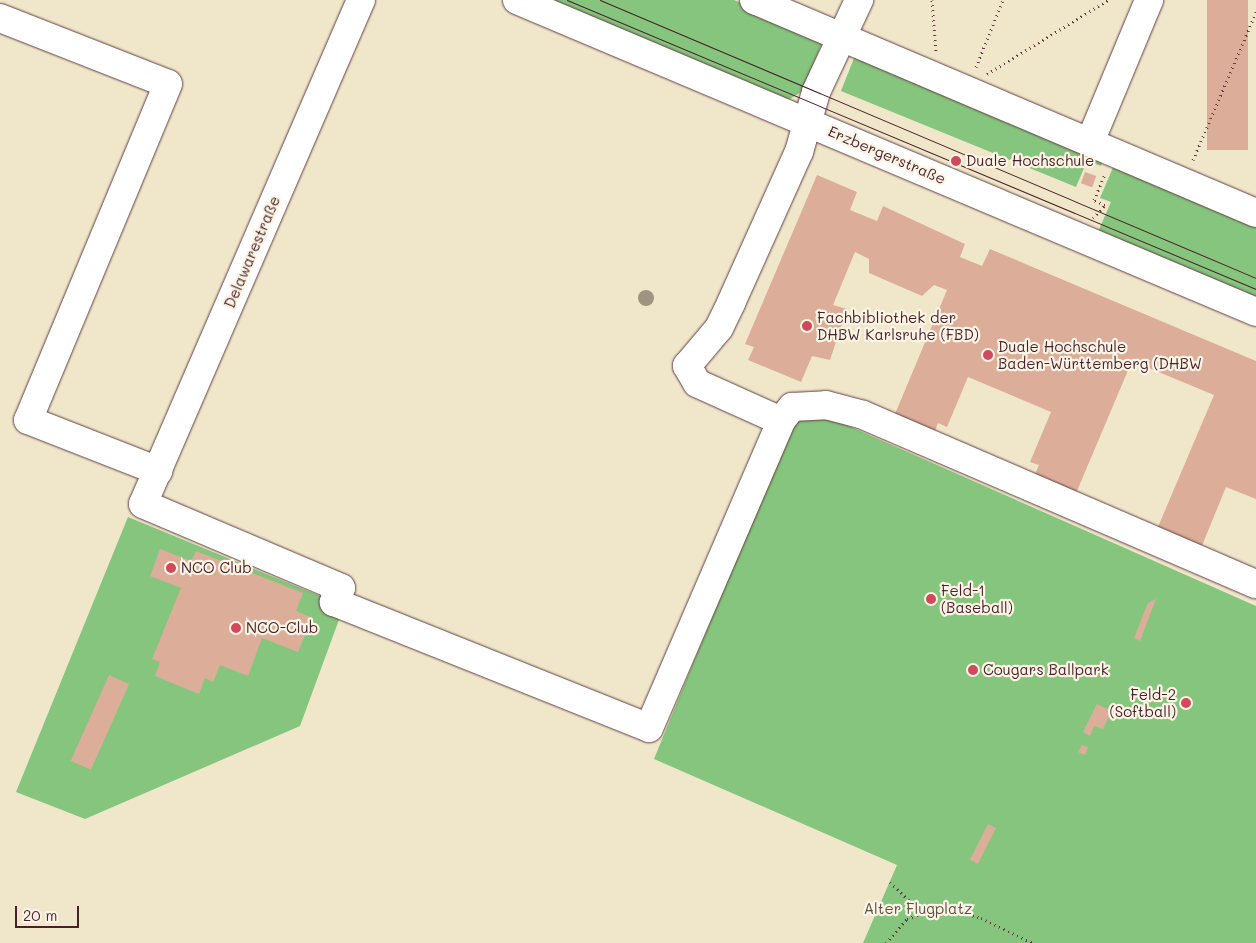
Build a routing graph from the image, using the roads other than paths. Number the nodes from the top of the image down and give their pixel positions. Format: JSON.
{"nodes":[{"id":1,"x":360,"y":0,"type":"edge"},
{"id":2,"x":517,"y":0,"type":"edge"},
{"id":3,"x":754,"y":0,"type":"edge"},
{"id":4,"x":859,"y":0,"type":"edge"},
{"id":5,"x":1149,"y":0,"type":"edge"},
{"id":6,"x":0,"y":18,"type":"edge"},
{"id":7,"x":841,"y":37,"type":"junction"},
{"id":8,"x":808,"y":120,"type":"junction"},
{"id":9,"x":1102,"y":147,"type":"junction"},
{"id":10,"x":1256,"y":213,"type":"edge"},
{"id":11,"x":1256,"y":312,"type":"edge"},
{"id":12,"x":781,"y":420,"type":"junction"},
{"id":13,"x":158,"y":471,"type":"junction"},
{"id":14,"x":1256,"y":584,"type":"edge"}],
"edges":[{"from":1,"to":13,"type":"street","name":"Delawarestraße"},
{"from":2,"to":8,"type":"street","name":"Erzbergerstraße"},
{"from":3,"to":7,"type":"street"},
{"from":4,"to":7,"type":"street"},
{"from":5,"to":9,"type":"street"},
{"from":6,"to":13,"type":"street"},
{"from":7,"to":8,"type":"street"},
{"from":7,"to":9,"type":"street"},
{"from":8,"to":11,"type":"street","name":"Erzbergerstraße"},
{"from":8,"to":12,"type":"street"},
{"from":9,"to":10,"type":"street"},
{"from":12,"to":13,"type":"street","name":"Delawarestraße"},
{"from":12,"to":14,"type":"street"}]}
